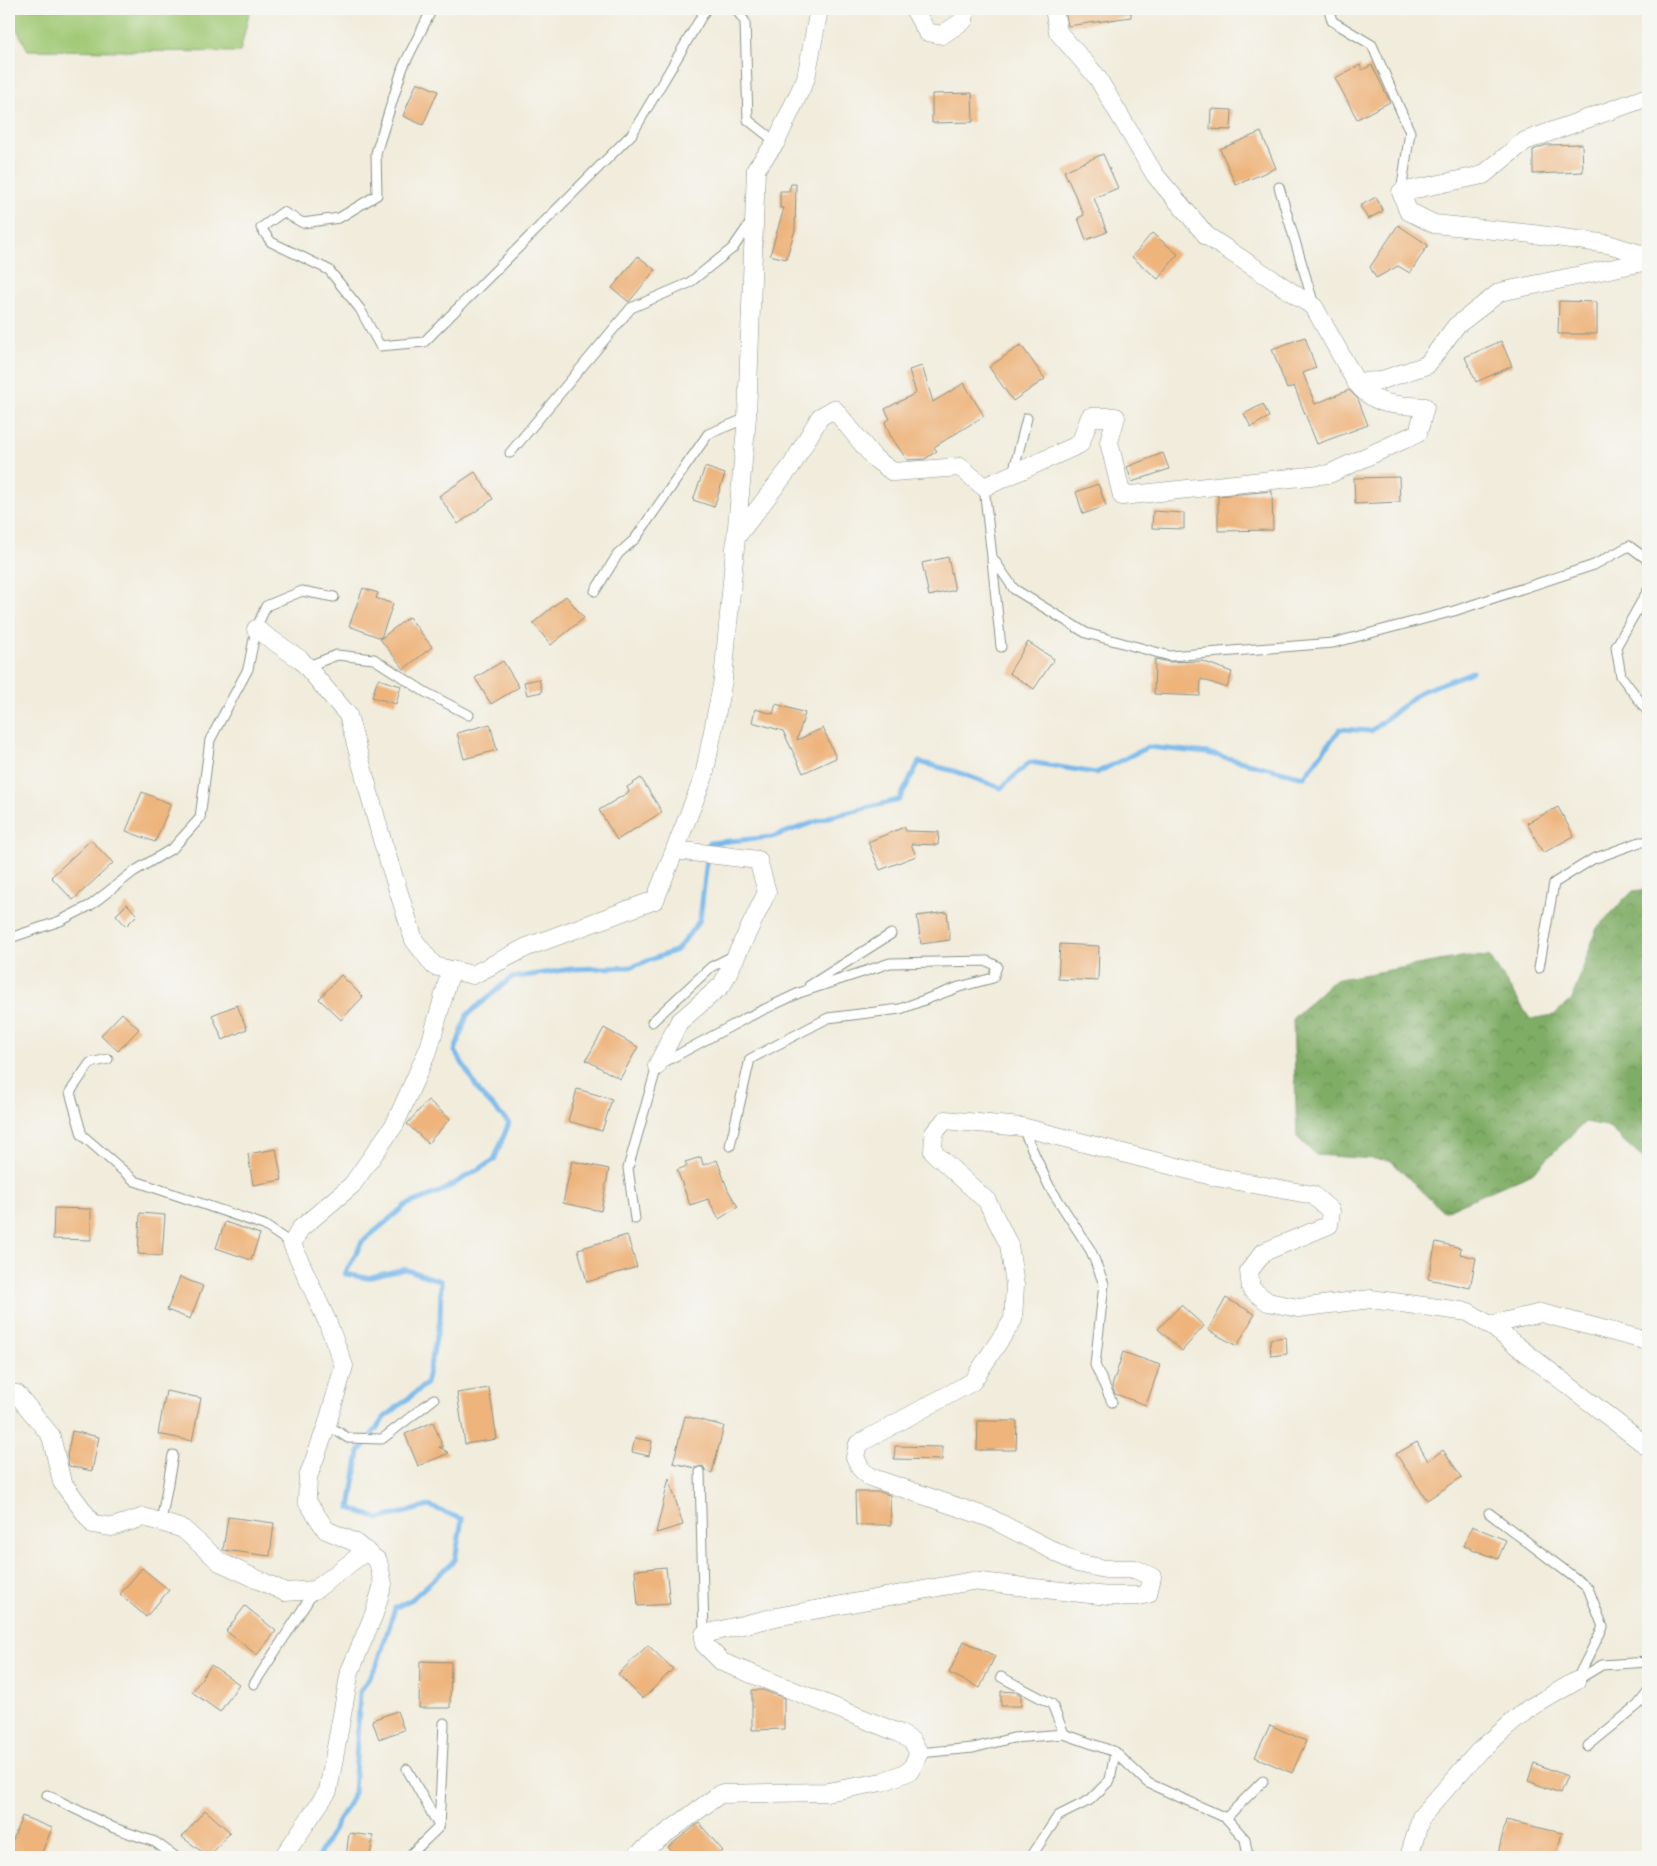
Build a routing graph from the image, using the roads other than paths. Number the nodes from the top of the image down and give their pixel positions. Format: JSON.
{"nodes":[{"id":1,"x":432,"y":9,"type":"edge"},
{"id":2,"x":706,"y":9,"type":"edge"},
{"id":3,"x":736,"y":9,"type":"edge"},
{"id":4,"x":819,"y":9,"type":"edge"},
{"id":5,"x":914,"y":9,"type":"edge"},
{"id":6,"x":966,"y":9,"type":"edge"},
{"id":7,"x":1054,"y":9,"type":"edge"},
{"id":8,"x":1329,"y":9,"type":"edge"},
{"id":9,"x":1648,"y":98,"type":"edge"},
{"id":10,"x":776,"y":142,"type":"junction"},
{"id":11,"x":1279,"y":187,"type":"dead end"},
{"id":12,"x":1400,"y":192,"type":"junction"},
{"id":13,"x":755,"y":217,"type":"junction"},
{"id":14,"x":1648,"y":256,"type":"edge"},
{"id":15,"x":1648,"y":261,"type":"edge"},
{"id":16,"x":1314,"y":307,"type":"junction"},
{"id":17,"x":1356,"y":382,"type":"junction"},
{"id":18,"x":747,"y":418,"type":"junction"},
{"id":19,"x":1027,"y":418,"type":"dead end"},
{"id":20,"x":510,"y":453,"type":"dead end"},
{"id":21,"x":1012,"y":476,"type":"junction"},
{"id":22,"x":984,"y":487,"type":"junction"},
{"id":23,"x":737,"y":536,"type":"junction"},
{"id":24,"x":992,"y":557,"type":"junction"},
{"id":25,"x":1648,"y":560,"type":"edge"},
{"id":26,"x":1648,"y":590,"type":"edge"},
{"id":27,"x":595,"y":591,"type":"dead end"},
{"id":28,"x":334,"y":597,"type":"dead end"},
{"id":29,"x":256,"y":629,"type":"junction"},
{"id":30,"x":1001,"y":647,"type":"dead end"},
{"id":31,"x":306,"y":668,"type":"junction"},
{"id":32,"x":1648,"y":712,"type":"edge"},
{"id":33,"x":469,"y":715,"type":"dead end"},
{"id":34,"x":1648,"y":842,"type":"edge"},
{"id":35,"x":675,"y":850,"type":"junction"},
{"id":36,"x":892,"y":934,"type":"dead end"},
{"id":37,"x":10,"y":938,"type":"dead end"},
{"id":38,"x":738,"y":953,"type":"junction"},
{"id":39,"x":1539,"y":968,"type":"dead end"},
{"id":40,"x":451,"y":970,"type":"junction"},
{"id":41,"x":798,"y":993,"type":"junction"},
{"id":42,"x":652,"y":1022,"type":"dead end"},
{"id":43,"x":108,"y":1059,"type":"dead end"},
{"id":44,"x":657,"y":1066,"type":"junction"},
{"id":45,"x":1022,"y":1127,"type":"junction"},
{"id":46,"x":730,"y":1146,"type":"dead end"},
{"id":47,"x":635,"y":1220,"type":"dead end"},
{"id":48,"x":292,"y":1244,"type":"junction"},
{"id":49,"x":1490,"y":1325,"type":"junction"},
{"id":50,"x":1648,"y":1341,"type":"edge"},
{"id":51,"x":9,"y":1393,"type":"edge"},
{"id":52,"x":434,"y":1399,"type":"dead end"},
{"id":53,"x":1112,"y":1402,"type":"dead end"},
{"id":54,"x":327,"y":1425,"type":"junction"},
{"id":55,"x":1648,"y":1447,"type":"edge"},
{"id":56,"x":173,"y":1455,"type":"dead end"},
{"id":57,"x":700,"y":1472,"type":"dead end"},
{"id":58,"x":1489,"y":1512,"type":"dead end"},
{"id":59,"x":161,"y":1522,"type":"junction"},
{"id":60,"x":366,"y":1551,"type":"junction"},
{"id":61,"x":315,"y":1590,"type":"junction"},
{"id":62,"x":704,"y":1634,"type":"junction"},
{"id":63,"x":1648,"y":1662,"type":"edge"},
{"id":64,"x":1002,"y":1677,"type":"dead end"},
{"id":65,"x":1576,"y":1681,"type":"junction"},
{"id":66,"x":254,"y":1684,"type":"dead end"},
{"id":67,"x":1648,"y":1692,"type":"edge"},
{"id":68,"x":444,"y":1723,"type":"dead end"},
{"id":69,"x":1064,"y":1734,"type":"junction"},
{"id":70,"x":1588,"y":1746,"type":"dead end"},
{"id":71,"x":1115,"y":1752,"type":"junction"},
{"id":72,"x":919,"y":1753,"type":"junction"},
{"id":73,"x":407,"y":1769,"type":"dead end"},
{"id":74,"x":1263,"y":1782,"type":"dead end"},
{"id":75,"x":47,"y":1795,"type":"dead end"},
{"id":76,"x":1226,"y":1818,"type":"junction"},
{"id":77,"x":439,"y":1827,"type":"junction"},
{"id":78,"x":176,"y":1857,"type":"edge"},
{"id":79,"x":283,"y":1857,"type":"edge"},
{"id":80,"x":408,"y":1857,"type":"edge"},
{"id":81,"x":634,"y":1857,"type":"edge"},
{"id":82,"x":1031,"y":1857,"type":"edge"},
{"id":83,"x":1248,"y":1857,"type":"edge"},
{"id":84,"x":1410,"y":1857,"type":"edge"}],
"edges":[{"from":1,"to":2,"type":"lane"},
{"from":3,"to":10,"type":"lane"},
{"from":4,"to":10,"type":"street"},
{"from":5,"to":6,"type":"street"},
{"from":7,"to":16,"type":"street"},
{"from":8,"to":12,"type":"lane"},
{"from":9,"to":12,"type":"street"},
{"from":10,"to":13,"type":"street"},
{"from":11,"to":16,"type":"lane"},
{"from":12,"to":14,"type":"street"},
{"from":13,"to":18,"type":"street"},
{"from":13,"to":20,"type":"lane"},
{"from":15,"to":17,"type":"street"},
{"from":16,"to":17,"type":"street"},
{"from":17,"to":21,"type":"street"},
{"from":18,"to":23,"type":"street"},
{"from":18,"to":27,"type":"lane"},
{"from":19,"to":21,"type":"lane"},
{"from":21,"to":22,"type":"street"},
{"from":22,"to":23,"type":"street"},
{"from":22,"to":24,"type":"lane"},
{"from":23,"to":35,"type":"street"},
{"from":24,"to":25,"type":"lane"},
{"from":24,"to":30,"type":"lane"},
{"from":26,"to":32,"type":"lane"},
{"from":28,"to":29,"type":"lane"},
{"from":29,"to":31,"type":"street"},
{"from":29,"to":37,"type":"lane"},
{"from":31,"to":33,"type":"lane"},
{"from":31,"to":40,"type":"street"},
{"from":34,"to":39,"type":"lane"},
{"from":35,"to":38,"type":"street"},
{"from":35,"to":40,"type":"street"},
{"from":36,"to":41,"type":"lane"},
{"from":38,"to":42,"type":"lane"},
{"from":38,"to":44,"type":"street"},
{"from":40,"to":48,"type":"street"},
{"from":41,"to":44,"type":"lane"},
{"from":41,"to":46,"type":"lane"},
{"from":43,"to":48,"type":"lane"},
{"from":44,"to":47,"type":"lane"},
{"from":45,"to":49,"type":"street"},
{"from":45,"to":53,"type":"lane"},
{"from":45,"to":62,"type":"street"},
{"from":48,"to":54,"type":"street"},
{"from":49,"to":50,"type":"street"},
{"from":49,"to":55,"type":"street"},
{"from":51,"to":59,"type":"street"},
{"from":52,"to":54,"type":"lane"},
{"from":54,"to":60,"type":"street"},
{"from":56,"to":59,"type":"lane"},
{"from":57,"to":62,"type":"lane"},
{"from":58,"to":65,"type":"lane"},
{"from":59,"to":61,"type":"street"},
{"from":60,"to":61,"type":"street"},
{"from":60,"to":79,"type":"street"},
{"from":61,"to":66,"type":"lane"},
{"from":62,"to":72,"type":"street"},
{"from":63,"to":65,"type":"lane"},
{"from":64,"to":69,"type":"lane"},
{"from":65,"to":84,"type":"street"},
{"from":67,"to":70,"type":"lane"},
{"from":68,"to":77,"type":"lane"},
{"from":69,"to":71,"type":"lane"},
{"from":69,"to":72,"type":"lane"},
{"from":71,"to":76,"type":"lane"},
{"from":71,"to":82,"type":"lane"},
{"from":72,"to":81,"type":"street"},
{"from":73,"to":77,"type":"lane"},
{"from":74,"to":76,"type":"lane"},
{"from":75,"to":78,"type":"lane"},
{"from":76,"to":83,"type":"lane"},
{"from":77,"to":80,"type":"lane"}]}
